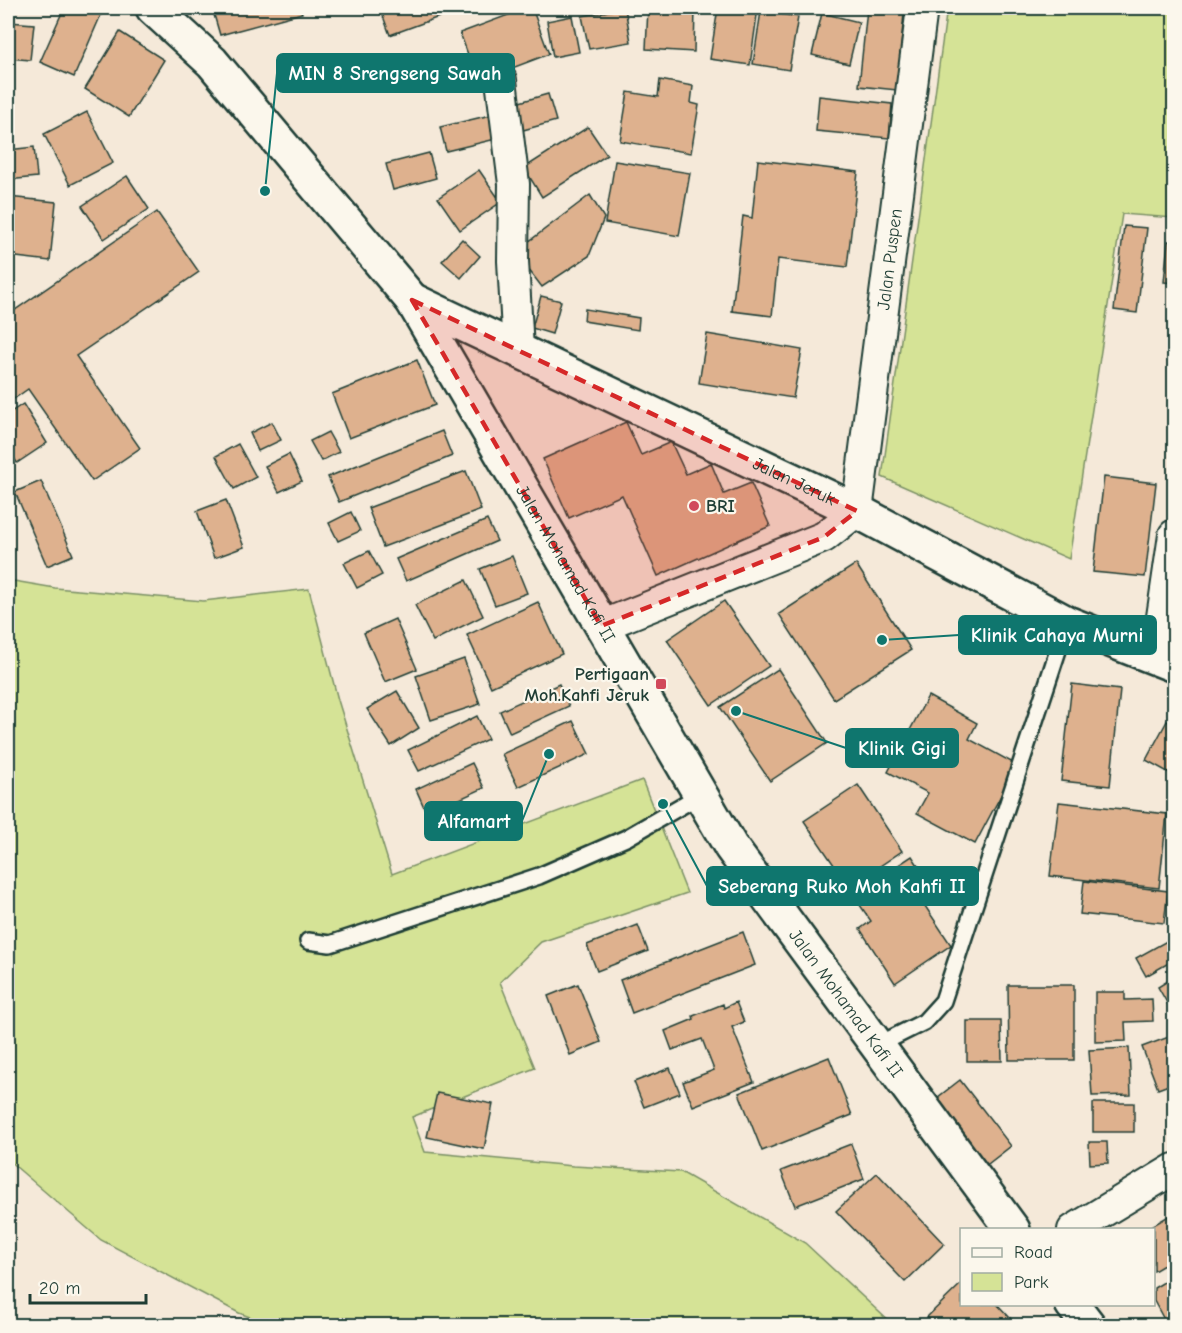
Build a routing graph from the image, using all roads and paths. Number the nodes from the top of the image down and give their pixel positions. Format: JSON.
{"nodes":[{"id":1,"x":153,"y":8,"type":"edge"},
{"id":2,"x":922,"y":8,"type":"edge"},
{"id":3,"x":501,"y":80,"type":"dead end"},
{"id":4,"x":412,"y":300,"type":"junction"},
{"id":5,"x":519,"y":350,"type":"junction"},
{"id":6,"x":857,"y":511,"type":"junction"},
{"id":7,"x":1174,"y":535,"type":"edge"},
{"id":8,"x":1067,"y":623,"type":"junction"},
{"id":9,"x":601,"y":626,"type":"junction"},
{"id":10,"x":1165,"y":662,"type":"edge"},
{"id":11,"x":700,"y":795,"type":"junction"},
{"id":12,"x":308,"y":941,"type":"dead end"},
{"id":13,"x":876,"y":1046,"type":"junction"},
{"id":14,"x":1174,"y":1169,"type":"edge"},
{"id":15,"x":1012,"y":1228,"type":"edge"},
{"id":16,"x":1076,"y":1228,"type":"edge"},
{"id":17,"x":1073,"y":1306,"type":"edge"},
{"id":18,"x":1089,"y":1326,"type":"edge"}],
"edges":[{"from":1,"to":4,"type":"main road","name":"Jalan Mohamad Kafi II"},
{"from":2,"to":6,"type":"street","name":"Jalan Puspen"},
{"from":3,"to":5,"type":"street"},
{"from":4,"to":5,"type":"main road","name":"Jalan Jeruk"},
{"from":4,"to":9,"type":"main road","name":"Jalan Mohamad Kafi II"},
{"from":5,"to":6,"type":"main road","name":"Jalan Jeruk"},
{"from":6,"to":8,"type":"main road","name":"Jalan Jeruk"},
{"from":6,"to":9,"type":"street"},
{"from":7,"to":10,"type":"street"},
{"from":8,"to":10,"type":"main road","name":"Jalan Jeruk"},
{"from":8,"to":13,"type":"lane"},
{"from":9,"to":11,"type":"main road","name":"Jalan Mohamad Kafi II"},
{"from":11,"to":12,"type":"lane"},
{"from":11,"to":13,"type":"main road","name":"Jalan Mohamad Kafi II"},
{"from":13,"to":15,"type":"main road","name":"Jalan Mohamad Kafi II"},
{"from":14,"to":16,"type":"street"},
{"from":17,"to":18,"type":"main road"}]}
